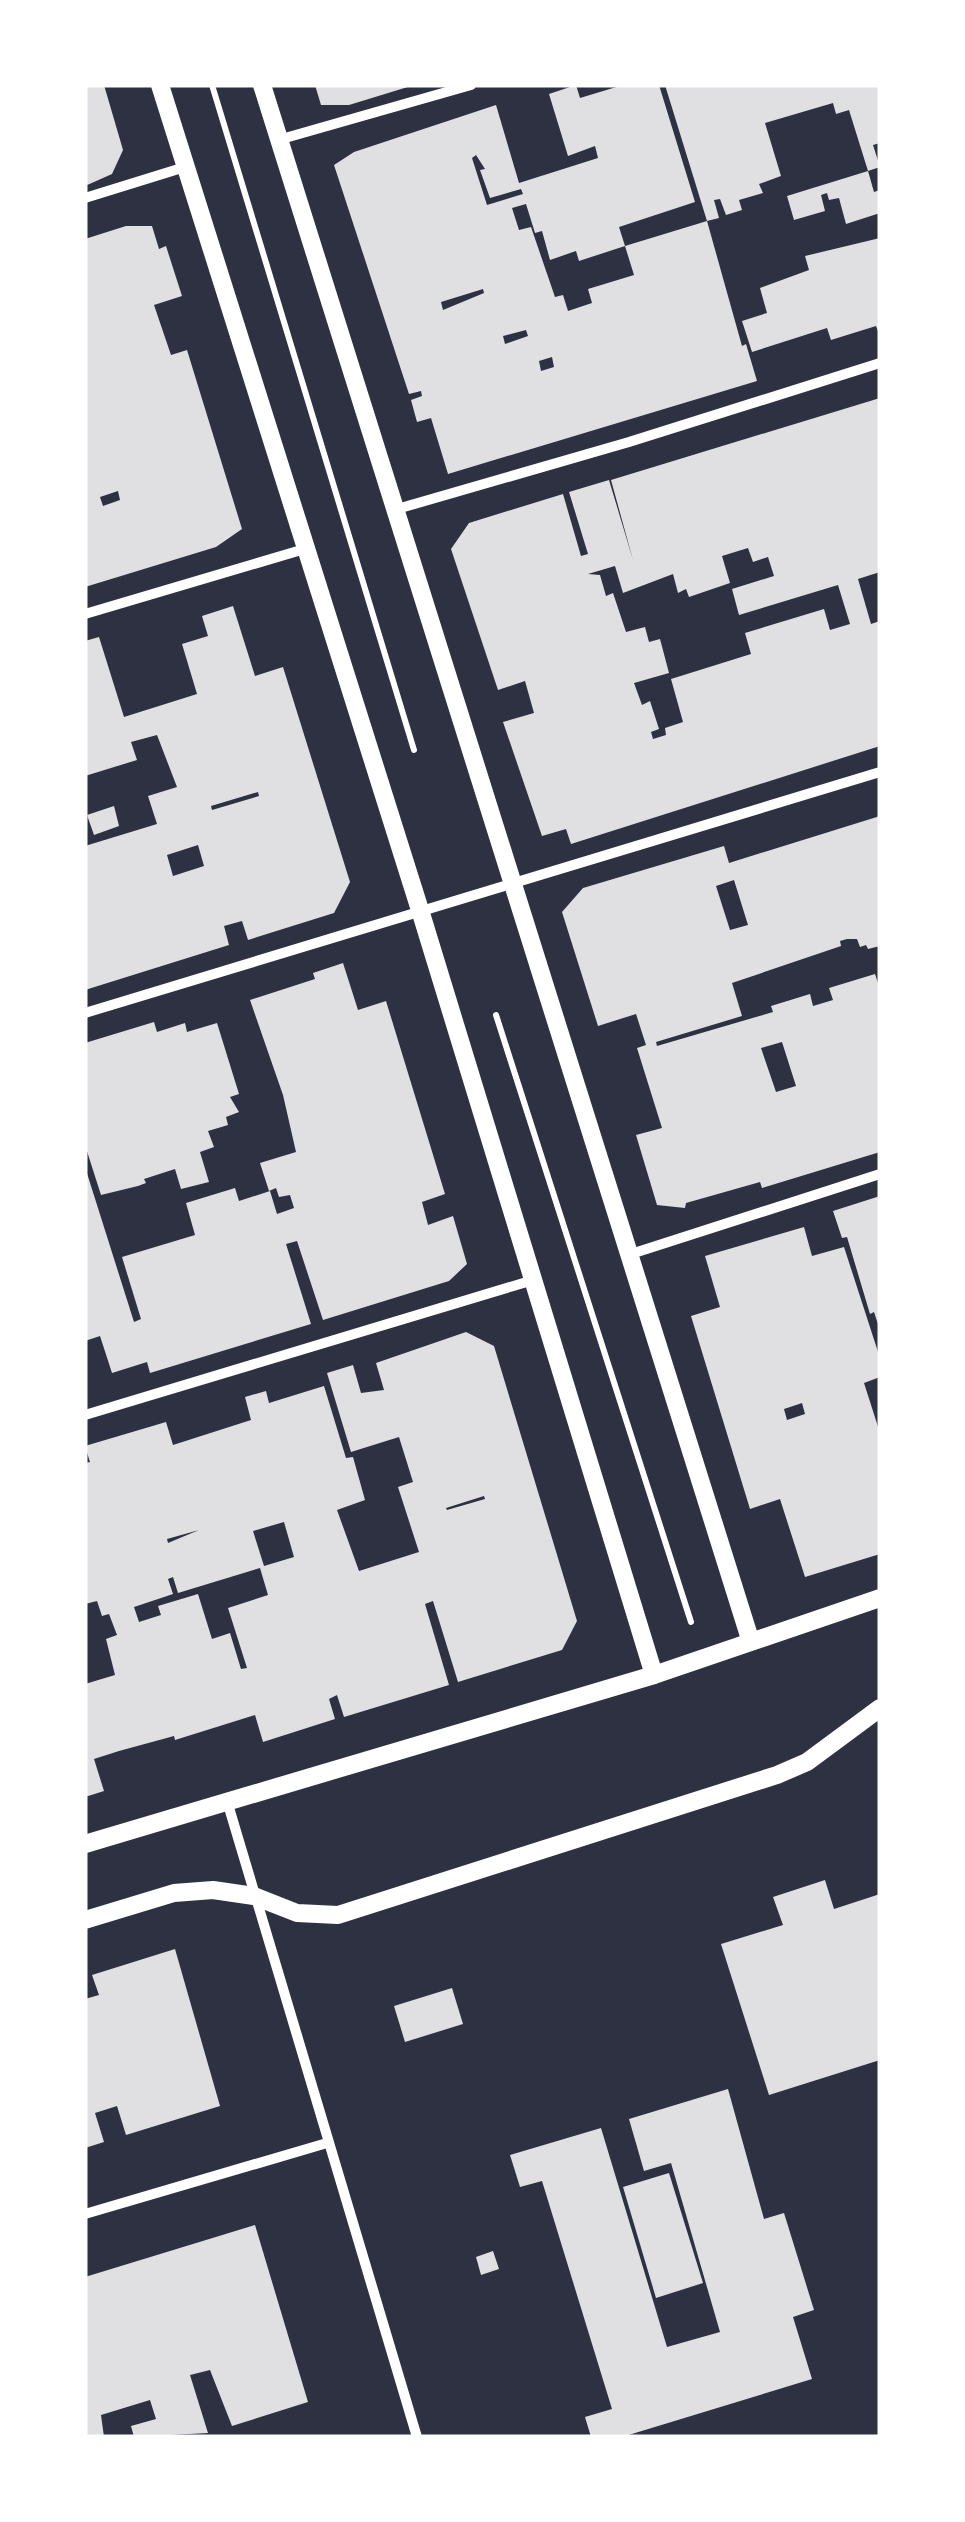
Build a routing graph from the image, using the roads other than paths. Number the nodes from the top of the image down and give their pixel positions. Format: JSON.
{"nodes":[{"id":1,"x":160,"y":85,"type":"edge"},
{"id":2,"x":262,"y":85,"type":"edge"},
{"id":3,"x":471,"y":85,"type":"edge"},
{"id":4,"x":278,"y":140,"type":"junction"},
{"id":5,"x":184,"y":166,"type":"junction"},
{"id":6,"x":85,"y":198,"type":"edge"},
{"id":7,"x":880,"y":362,"type":"edge"},
{"id":8,"x":397,"y":508,"type":"junction"},
{"id":9,"x":308,"y":548,"type":"junction"},
{"id":10,"x":85,"y":614,"type":"edge"},
{"id":11,"x":880,"y":772,"type":"edge"},
{"id":12,"x":511,"y":885,"type":"junction"},
{"id":13,"x":420,"y":910,"type":"junction"},
{"id":14,"x":85,"y":1013,"type":"edge"},
{"id":15,"x":880,"y":1174,"type":"edge"},
{"id":16,"x":631,"y":1254,"type":"junction"},
{"id":17,"x":530,"y":1282,"type":"junction"},
{"id":18,"x":85,"y":1415,"type":"edge"},
{"id":19,"x":880,"y":1598,"type":"edge"},
{"id":20,"x":750,"y":1639,"type":"junction"},
{"id":21,"x":654,"y":1675,"type":"junction"},
{"id":22,"x":880,"y":1708,"type":"edge"},
{"id":23,"x":226,"y":1802,"type":"junction"},
{"id":24,"x":85,"y":1844,"type":"edge"},
{"id":25,"x":254,"y":1896,"type":"junction"},
{"id":26,"x":85,"y":1920,"type":"edge"},
{"id":27,"x":327,"y":2143,"type":"junction"},
{"id":28,"x":85,"y":2214,"type":"edge"},
{"id":29,"x":417,"y":2437,"type":"edge"}],
"edges":[{"from":1,"to":5,"type":"street"},
{"from":2,"to":4,"type":"street"},
{"from":3,"to":4,"type":"street"},
{"from":4,"to":8,"type":"street"},
{"from":5,"to":6,"type":"street"},
{"from":5,"to":9,"type":"street"},
{"from":7,"to":8,"type":"street"},
{"from":8,"to":12,"type":"street"},
{"from":9,"to":10,"type":"street"},
{"from":9,"to":13,"type":"street"},
{"from":11,"to":12,"type":"street"},
{"from":12,"to":13,"type":"street"},
{"from":12,"to":16,"type":"street"},
{"from":13,"to":14,"type":"street"},
{"from":13,"to":17,"type":"street"},
{"from":15,"to":16,"type":"street"},
{"from":16,"to":20,"type":"street"},
{"from":17,"to":18,"type":"street"},
{"from":17,"to":21,"type":"street"},
{"from":19,"to":20,"type":"street"},
{"from":20,"to":21,"type":"street"},
{"from":21,"to":23,"type":"street"},
{"from":22,"to":25,"type":"street"},
{"from":23,"to":24,"type":"street"},
{"from":23,"to":25,"type":"street"},
{"from":25,"to":26,"type":"street"},
{"from":25,"to":27,"type":"street"},
{"from":27,"to":28,"type":"street"},
{"from":27,"to":29,"type":"street"}]}
